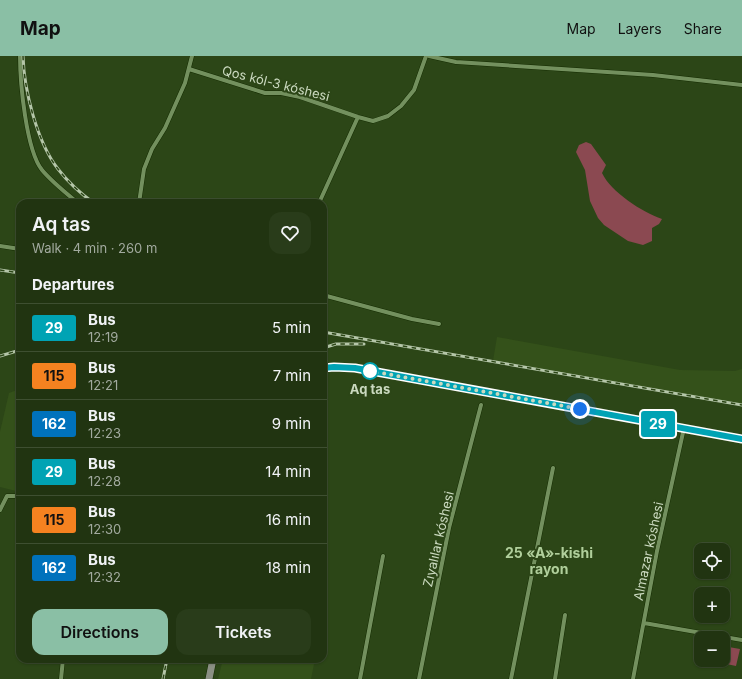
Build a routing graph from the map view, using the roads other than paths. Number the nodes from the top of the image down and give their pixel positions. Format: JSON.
{"nodes":[{"id":1,"x":20,"y":56,"type":"edge"},
{"id":2,"x":192,"y":56,"type":"edge"},
{"id":3,"x":427,"y":56,"type":"edge"},
{"id":4,"x":189,"y":69,"type":"junction"},
{"id":5,"x":742,"y":85,"type":"edge"},
{"id":6,"x":358,"y":117,"type":"junction"},
{"id":7,"x":73,"y":199,"type":"edge"},
{"id":8,"x":140,"y":199,"type":"edge"},
{"id":9,"x":321,"y":199,"type":"edge"},
{"id":10,"x":0,"y":246,"type":"edge"},
{"id":11,"x":16,"y":248,"type":"edge"},
{"id":12,"x":327,"y":296,"type":"edge"},
{"id":13,"x":439,"y":324,"type":"dead end"},
{"id":14,"x":327,"y":368,"type":"edge"},
{"id":15,"x":481,"y":405,"type":"dead end"},
{"id":16,"x":684,"y":428,"type":"junction"},
{"id":17,"x":742,"y":439,"type":"edge"},
{"id":18,"x":552,"y":468,"type":"dead end"},
{"id":19,"x":16,"y":496,"type":"edge"},
{"id":20,"x":0,"y":510,"type":"edge"},
{"id":21,"x":383,"y":556,"type":"dead end"},
{"id":22,"x":565,"y":615,"type":"dead end"},
{"id":23,"x":644,"y":623,"type":"junction"},
{"id":24,"x":742,"y":640,"type":"edge"},
{"id":25,"x":63,"y":663,"type":"edge"},
{"id":26,"x":212,"y":663,"type":"edge"},
{"id":27,"x":61,"y":679,"type":"edge"},
{"id":28,"x":209,"y":679,"type":"edge"},
{"id":29,"x":360,"y":679,"type":"edge"},
{"id":30,"x":419,"y":679,"type":"edge"},
{"id":31,"x":511,"y":679,"type":"edge"},
{"id":32,"x":555,"y":679,"type":"edge"},
{"id":33,"x":633,"y":679,"type":"edge"}],
"edges":[{"from":1,"to":7,"type":"street"},
{"from":2,"to":4,"type":"street"},
{"from":3,"to":5,"type":"street","name":"Qos kól-3 kóshesi"},
{"from":3,"to":6,"type":"street","name":"Qos kól-3 kóshesi"},
{"from":4,"to":6,"type":"street","name":"Qos kól-3 kóshesi"},
{"from":4,"to":8,"type":"street"},
{"from":6,"to":9,"type":"street"},
{"from":10,"to":11,"type":"street"},
{"from":12,"to":13,"type":"street"},
{"from":14,"to":16,"type":"main road"},
{"from":15,"to":30,"type":"street","name":"Zıyalılar kóshesi"},
{"from":16,"to":17,"type":"main road"},
{"from":16,"to":23,"type":"street","name":"Almazar kóshesi"},
{"from":18,"to":31,"type":"street"},
{"from":19,"to":20,"type":"street"},
{"from":21,"to":29,"type":"street"},
{"from":22,"to":32,"type":"street"},
{"from":23,"to":24,"type":"street"},
{"from":23,"to":33,"type":"street","name":"Almazar kóshesi"},
{"from":25,"to":27,"type":"street"},
{"from":26,"to":28,"type":"main road"}]}
